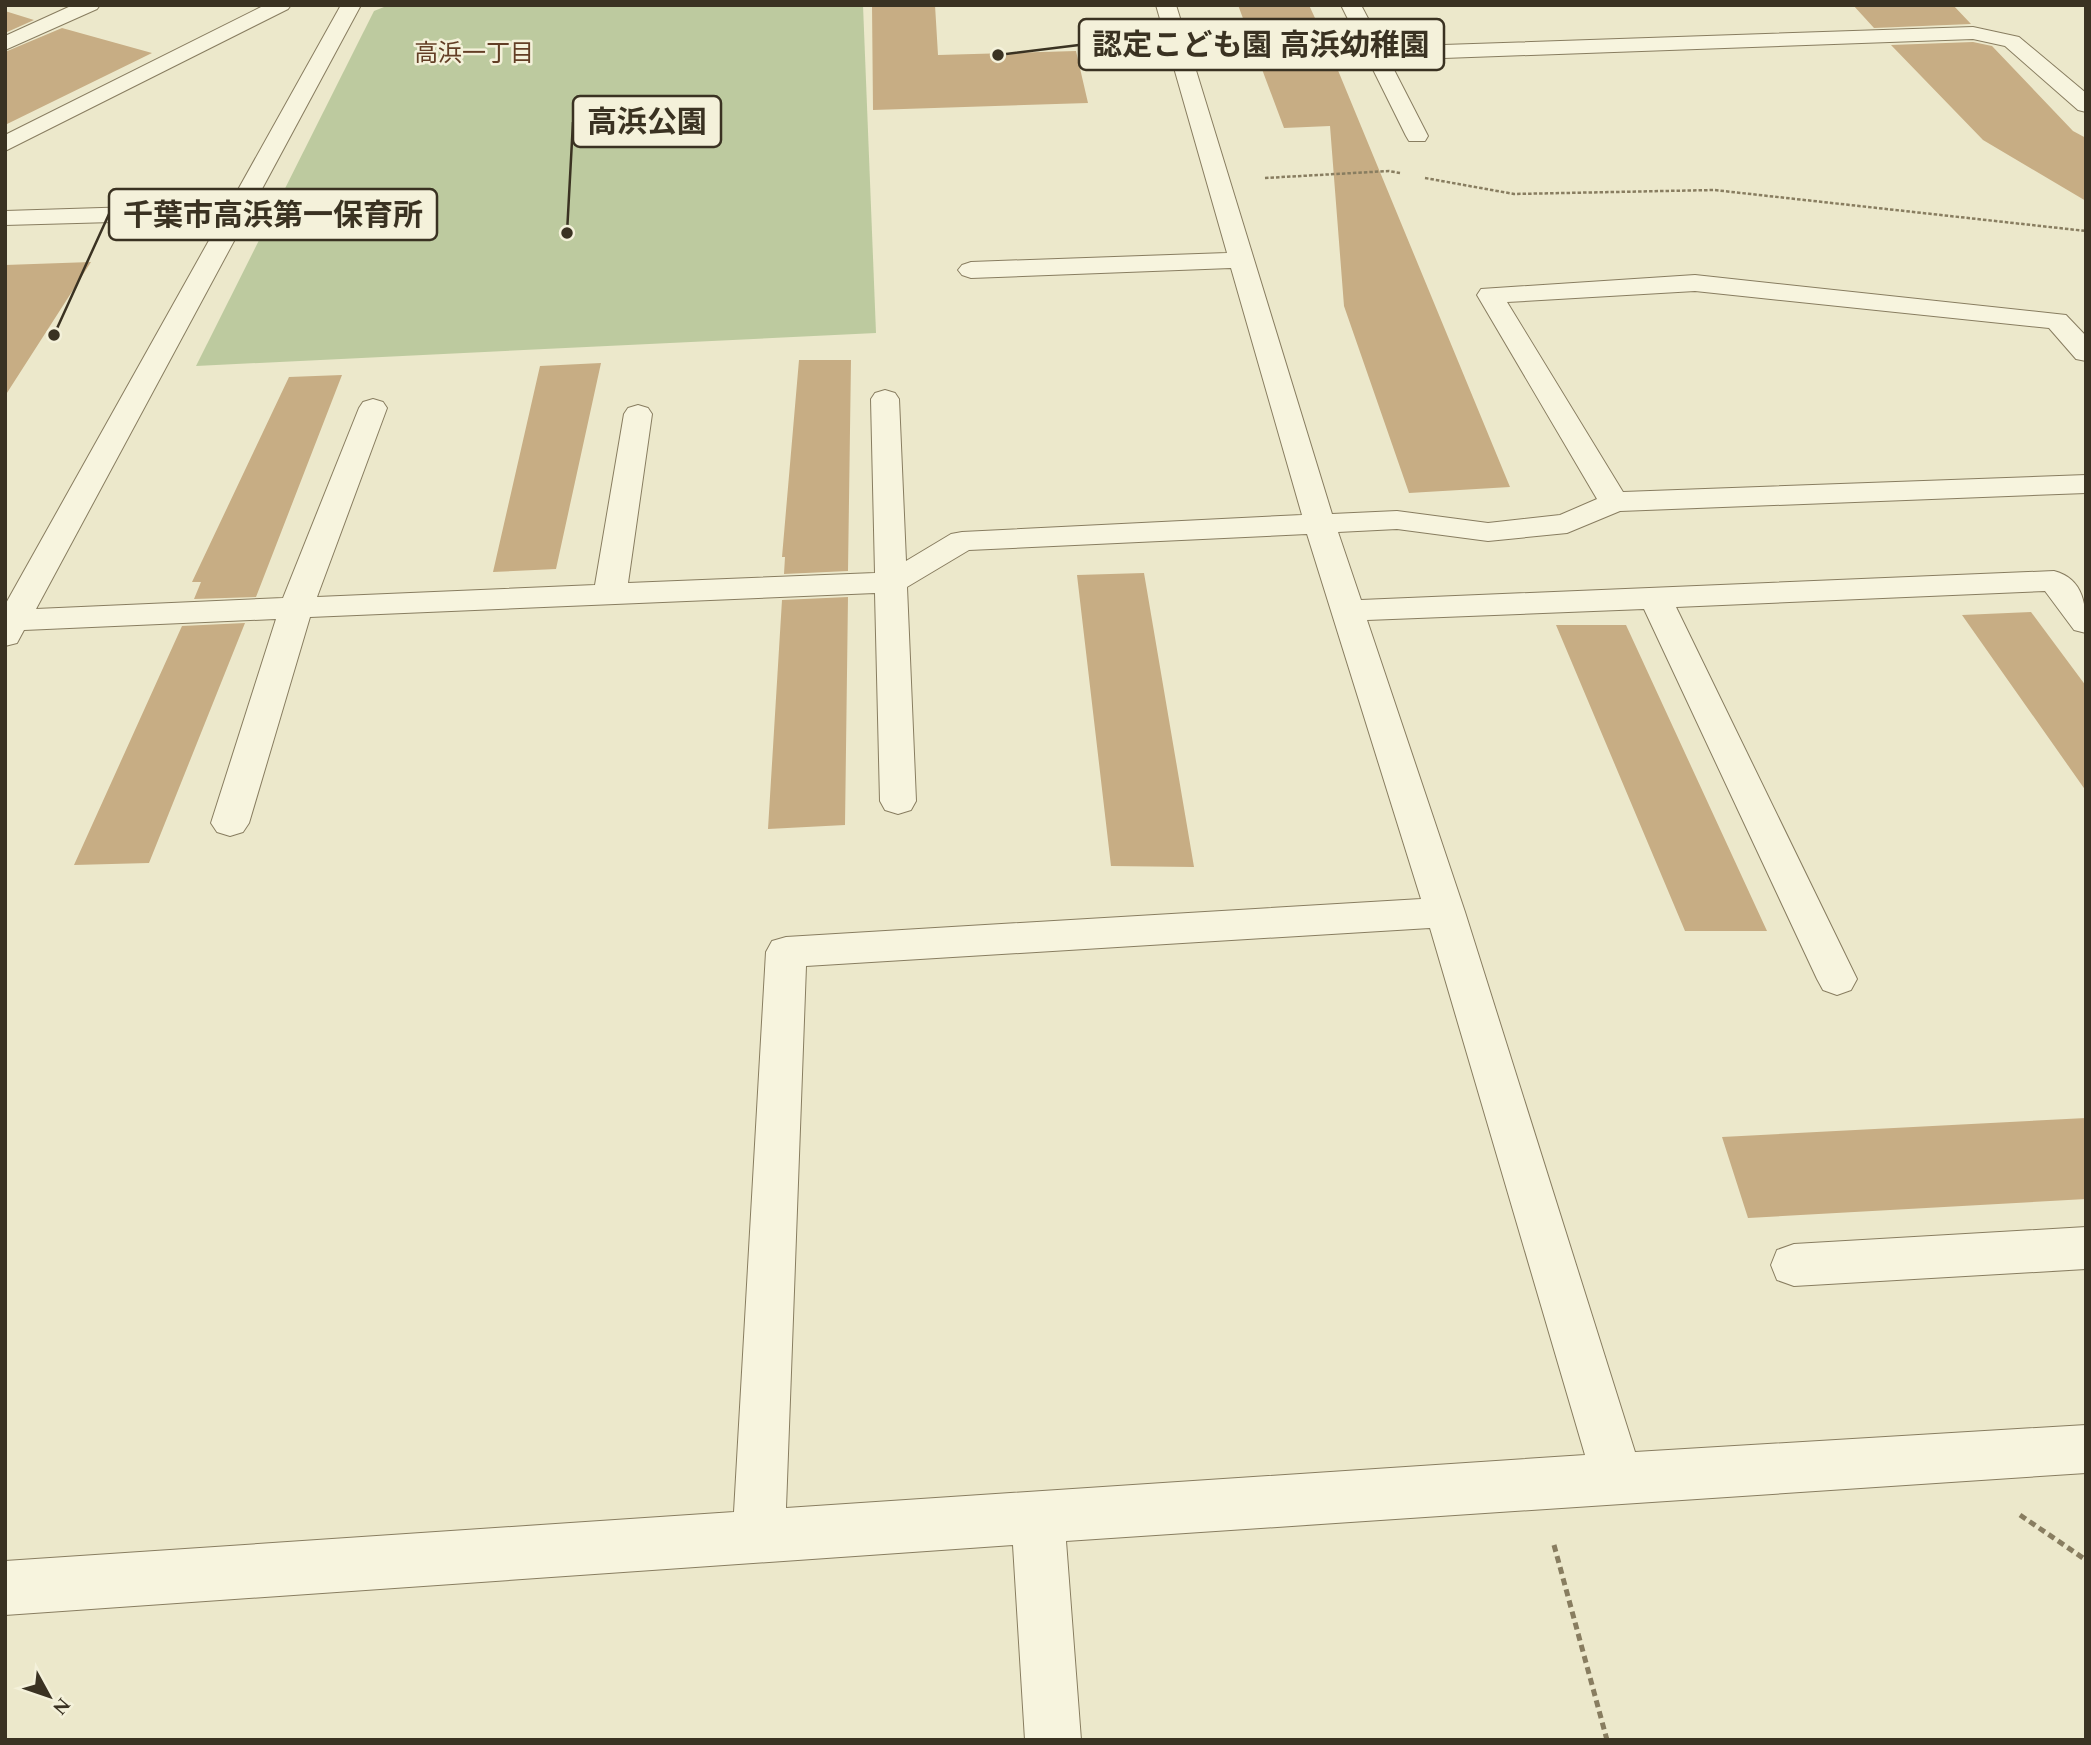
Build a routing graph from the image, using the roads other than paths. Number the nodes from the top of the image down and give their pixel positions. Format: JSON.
{"nodes":[{"id":1,"x":90,"y":5,"type":"edge"},
{"id":2,"x":281,"y":5,"type":"edge"},
{"id":3,"x":351,"y":5,"type":"edge"},
{"id":4,"x":1166,"y":5,"type":"edge"},
{"id":5,"x":1351,"y":5,"type":"edge"},
{"id":6,"x":5,"y":44,"type":"edge"},
{"id":7,"x":1376,"y":54,"type":"junction"},
{"id":8,"x":2086,"y":105,"type":"edge"},
{"id":9,"x":1417,"y":136,"type":"dead end"},
{"id":10,"x":5,"y":144,"type":"edge"},
{"id":11,"x":237,"y":211,"type":"junction"},
{"id":12,"x":5,"y":218,"type":"edge"},
{"id":13,"x":1241,"y":260,"type":"junction"},
{"id":14,"x":971,"y":270,"type":"dead end"},
{"id":15,"x":2086,"y":353,"type":"edge"},
{"id":16,"x":885,"y":399,"type":"dead end"},
{"id":17,"x":373,"y":408,"type":"dead end"},
{"id":18,"x":638,"y":414,"type":"dead end"},
{"id":19,"x":2086,"y":484,"type":"edge"},
{"id":20,"x":1615,"y":502,"type":"junction"},
{"id":21,"x":1320,"y":525,"type":"junction"},
{"id":22,"x":893,"y":582,"type":"junction"},
{"id":23,"x":610,"y":594,"type":"junction"},
{"id":24,"x":1655,"y":598,"type":"junction"},
{"id":25,"x":296,"y":608,"type":"junction"},
{"id":26,"x":1347,"y":611,"type":"junction"},
{"id":27,"x":2086,"y":623,"type":"edge"},
{"id":28,"x":10,"y":627,"type":"edge"},
{"id":29,"x":898,"y":801,"type":"dead end"},
{"id":30,"x":230,"y":823,"type":"dead end"},
{"id":31,"x":1446,"y":912,"type":"junction"},
{"id":32,"x":1837,"y":979,"type":"dead end"},
{"id":33,"x":2086,"y":1248,"type":"edge"},
{"id":34,"x":1794,"y":1265,"type":"dead end"},
{"id":35,"x":2086,"y":1449,"type":"edge"},
{"id":36,"x":1618,"y":1479,"type":"junction"},
{"id":37,"x":1038,"y":1519,"type":"junction"},
{"id":38,"x":759,"y":1537,"type":"junction"},
{"id":39,"x":5,"y":1588,"type":"edge"},
{"id":40,"x":1053,"y":1740,"type":"edge"}],
"edges":[{"from":1,"to":6,"type":"street"},
{"from":2,"to":10,"type":"street"},
{"from":3,"to":11,"type":"street"},
{"from":4,"to":13,"type":"street"},
{"from":5,"to":7,"type":"street"},
{"from":7,"to":8,"type":"street"},
{"from":7,"to":9,"type":"street"},
{"from":11,"to":12,"type":"street"},
{"from":11,"to":28,"type":"street"},
{"from":13,"to":14,"type":"street"},
{"from":13,"to":21,"type":"street"},
{"from":15,"to":20,"type":"street"},
{"from":16,"to":22,"type":"street"},
{"from":17,"to":25,"type":"street"},
{"from":18,"to":23,"type":"street"},
{"from":19,"to":20,"type":"street"},
{"from":20,"to":21,"type":"street"},
{"from":21,"to":22,"type":"street"},
{"from":21,"to":26,"type":"street"},
{"from":22,"to":23,"type":"street"},
{"from":22,"to":29,"type":"street"},
{"from":23,"to":25,"type":"street"},
{"from":24,"to":26,"type":"street"},
{"from":24,"to":27,"type":"street"},
{"from":24,"to":32,"type":"street"},
{"from":25,"to":28,"type":"street"},
{"from":25,"to":30,"type":"street"},
{"from":26,"to":31,"type":"street"},
{"from":31,"to":36,"type":"street"},
{"from":31,"to":38,"type":"street"},
{"from":33,"to":34,"type":"street"},
{"from":35,"to":36,"type":"street"},
{"from":36,"to":37,"type":"street"},
{"from":37,"to":38,"type":"street"},
{"from":37,"to":40,"type":"street"},
{"from":38,"to":39,"type":"street"}]}
